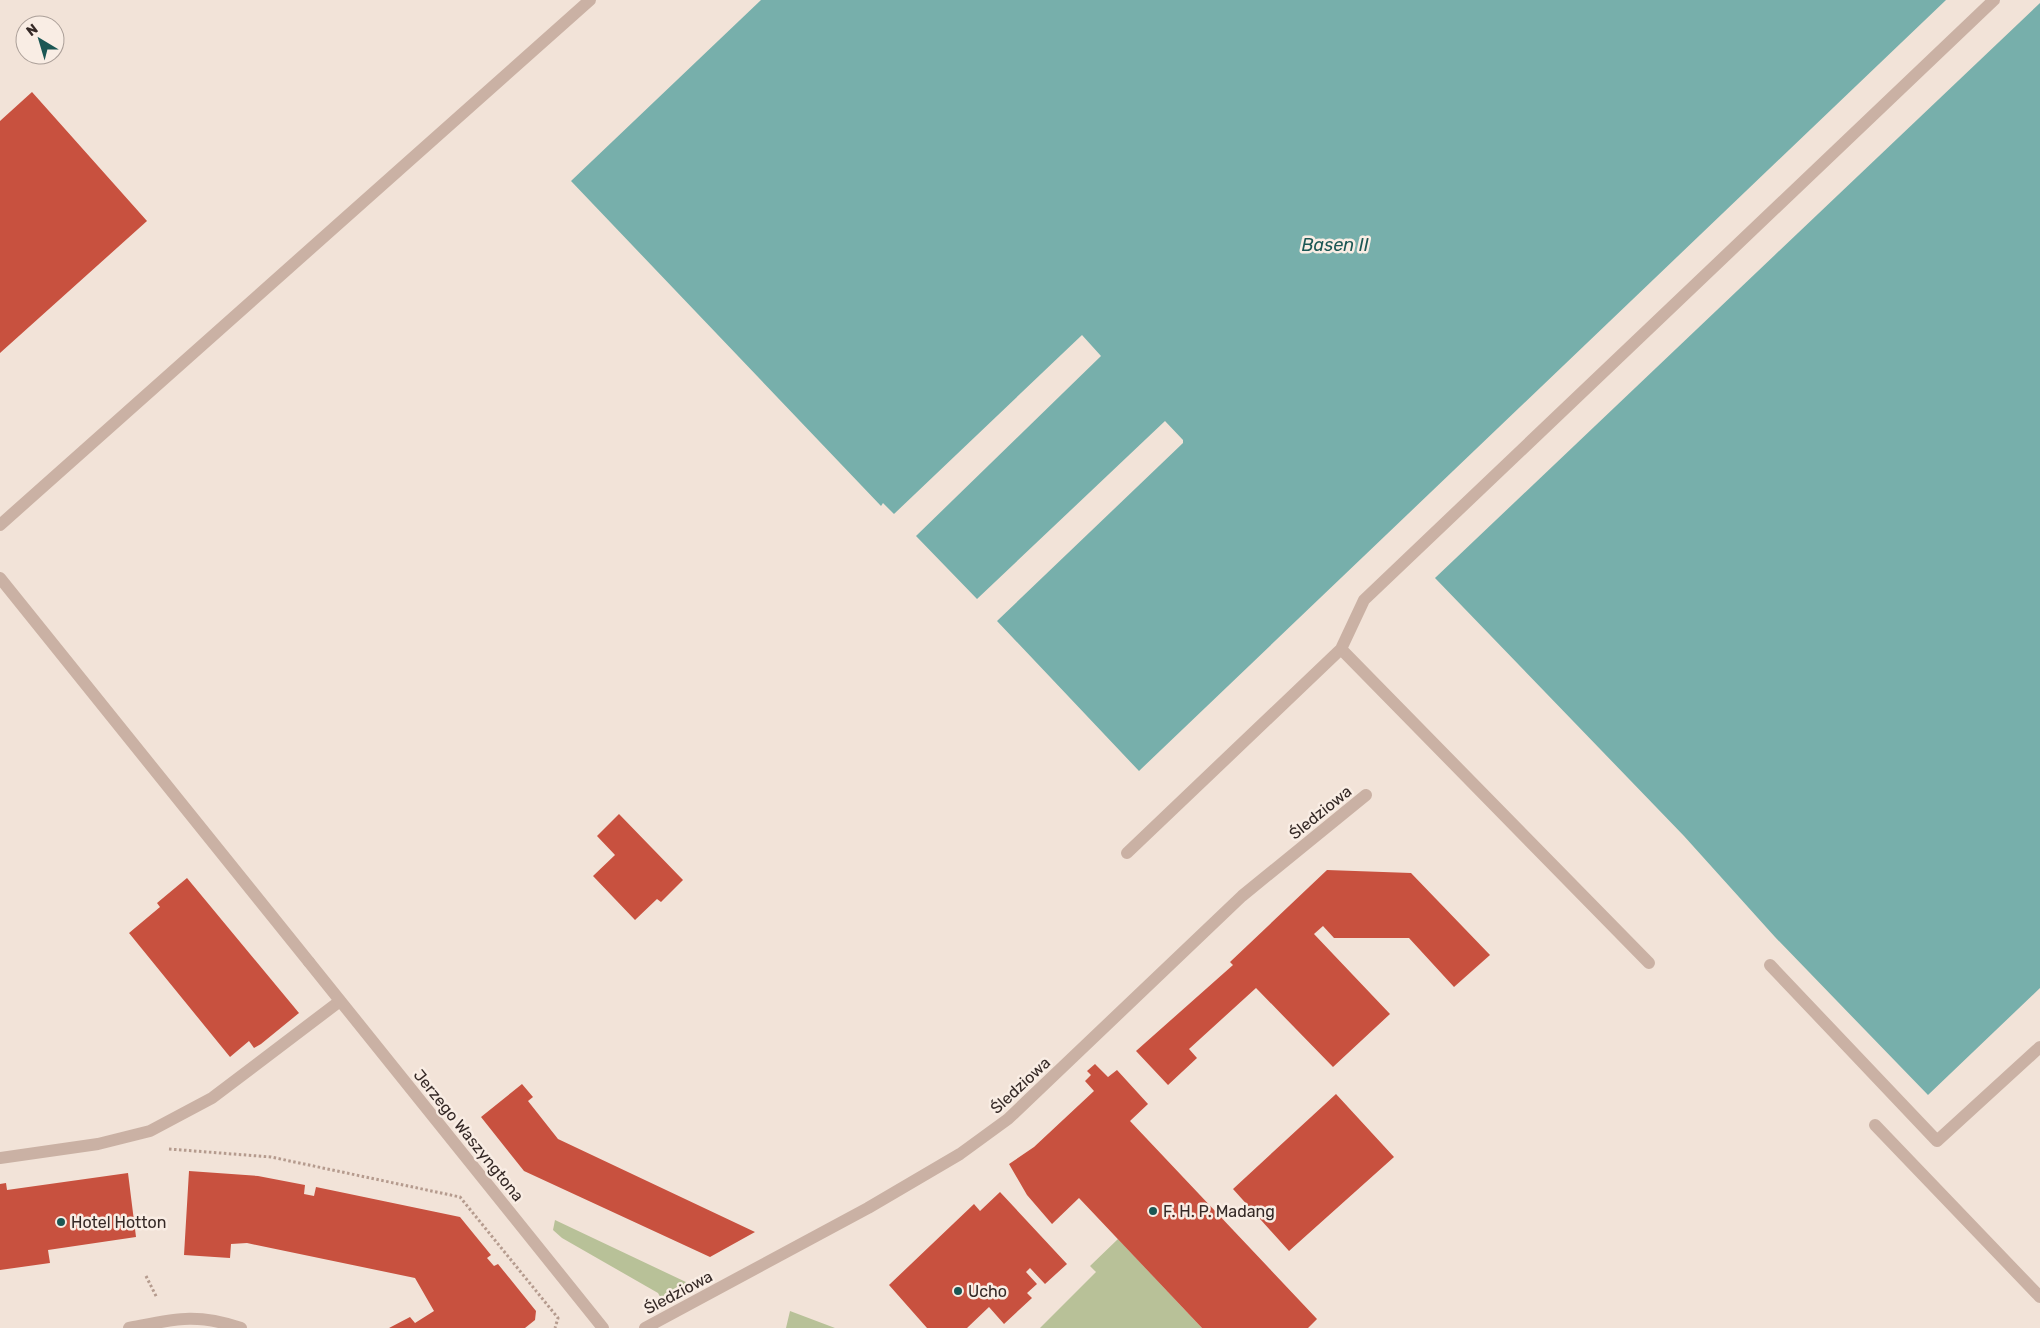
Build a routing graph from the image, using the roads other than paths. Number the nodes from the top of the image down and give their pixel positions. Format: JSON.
{"nodes":[{"id":1,"x":590,"y":0,"type":"edge"},
{"id":2,"x":1994,"y":0,"type":"edge"},
{"id":3,"x":0,"y":524,"type":"edge"},
{"id":4,"x":0,"y":578,"type":"edge"},
{"id":5,"x":1341,"y":649,"type":"junction"},
{"id":6,"x":1366,"y":796,"type":"dead end"},
{"id":7,"x":1127,"y":853,"type":"dead end"},
{"id":8,"x":1649,"y":963,"type":"dead end"},
{"id":9,"x":1770,"y":965,"type":"dead end"},
{"id":10,"x":340,"y":1001,"type":"junction"},
{"id":11,"x":2040,"y":1047,"type":"edge"},
{"id":12,"x":1875,"y":1124,"type":"dead end"},
{"id":13,"x":0,"y":1158,"type":"edge"},
{"id":14,"x":2040,"y":1296,"type":"edge"},
{"id":15,"x":129,"y":1328,"type":"edge"},
{"id":16,"x":241,"y":1328,"type":"edge"},
{"id":17,"x":603,"y":1328,"type":"edge"},
{"id":18,"x":645,"y":1328,"type":"edge"}],
"edges":[{"from":1,"to":3,"type":"street"},
{"from":2,"to":5,"type":"street"},
{"from":4,"to":10,"type":"street","name":"Jerzego Waszyngtona"},
{"from":5,"to":7,"type":"street"},
{"from":5,"to":8,"type":"street"},
{"from":6,"to":18,"type":"street","name":"Śledziowa"},
{"from":9,"to":11,"type":"street"},
{"from":10,"to":13,"type":"street"},
{"from":10,"to":17,"type":"street","name":"Jerzego Waszyngtona"},
{"from":12,"to":14,"type":"street"},
{"from":15,"to":16,"type":"street"}]}
